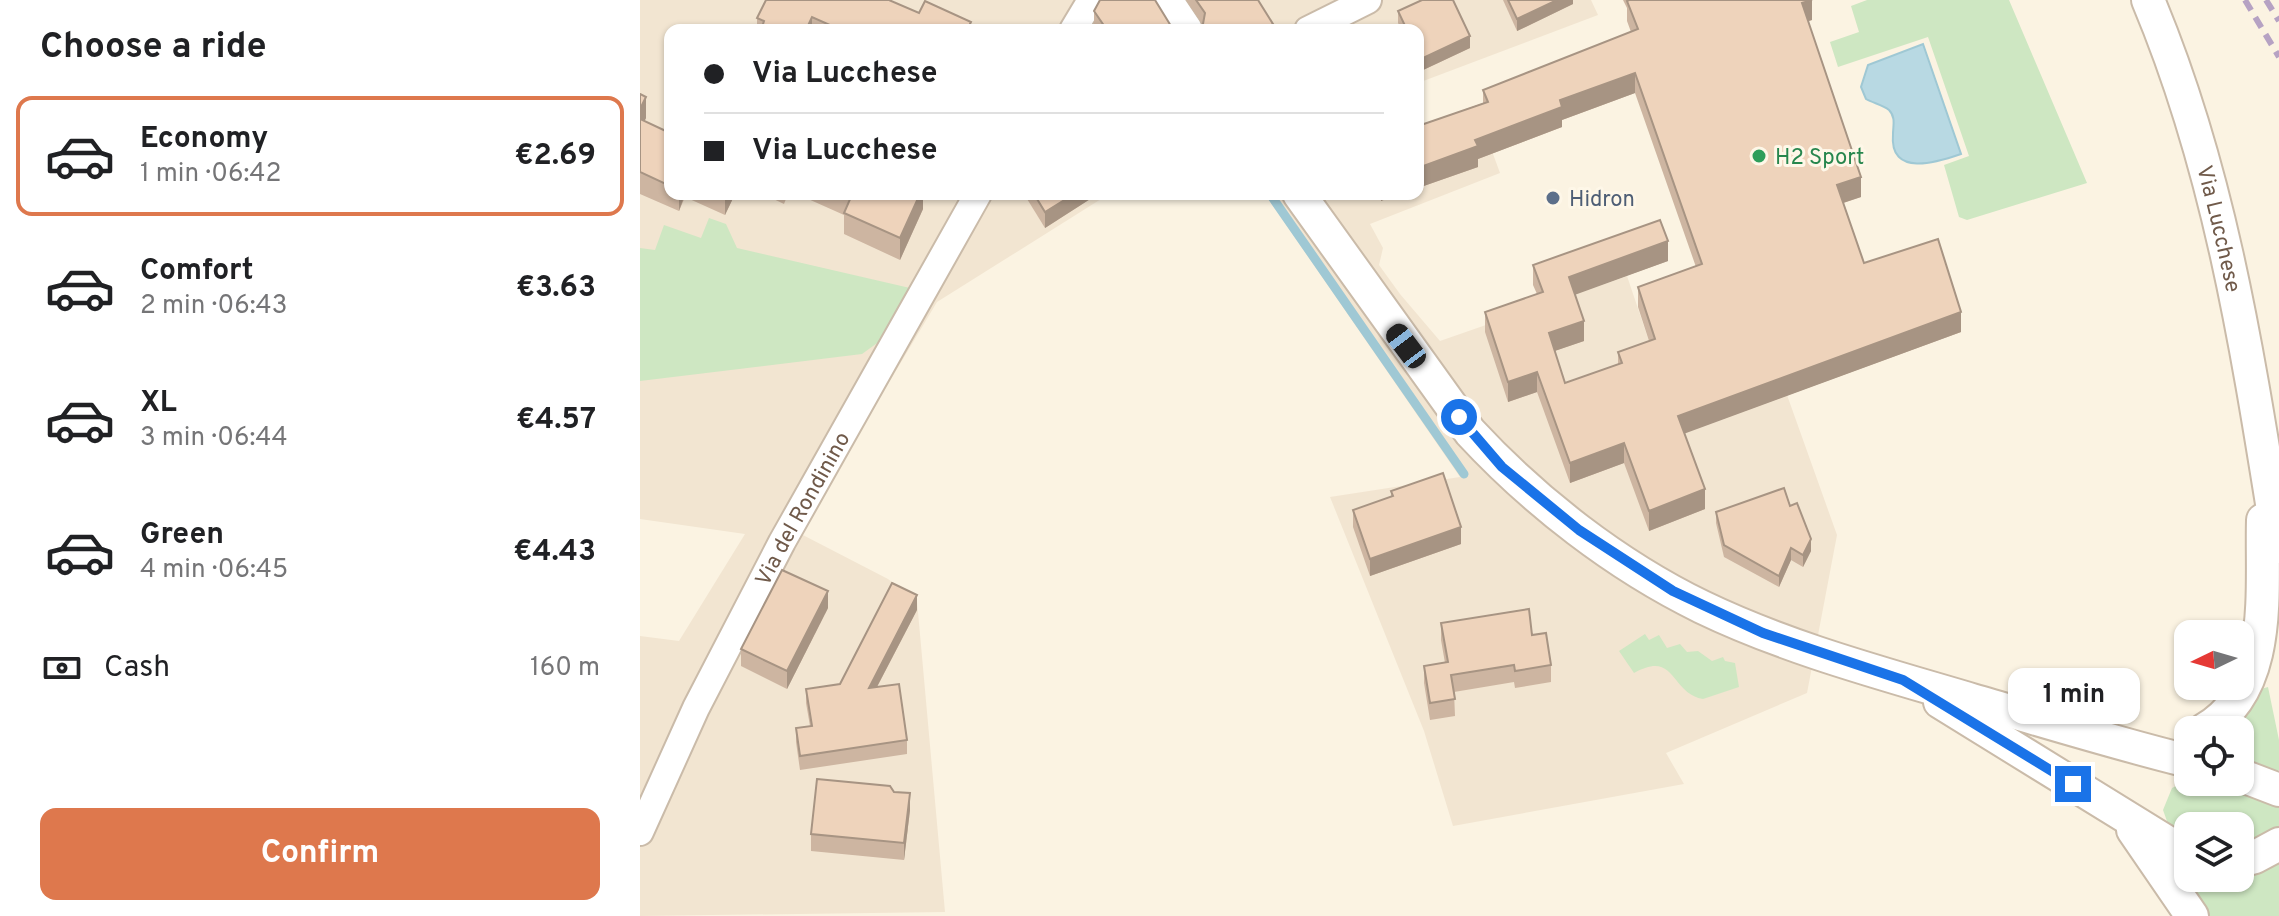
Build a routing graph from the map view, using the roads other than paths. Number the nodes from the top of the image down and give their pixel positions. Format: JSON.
{"nodes":[{"id":1,"x":1091,"y":0,"type":"edge"},
{"id":2,"x":1166,"y":0,"type":"edge"},
{"id":3,"x":1368,"y":0,"type":"edge"},
{"id":4,"x":2148,"y":0,"type":"edge"},
{"id":5,"x":1077,"y":24,"type":"edge"},
{"id":6,"x":1182,"y":24,"type":"edge"},
{"id":7,"x":1320,"y":24,"type":"edge"},
{"id":8,"x":975,"y":200,"type":"edge"},
{"id":9,"x":1303,"y":200,"type":"edge"},
{"id":10,"x":2266,"y":465,"type":"junction"},
{"id":11,"x":2279,"y":547,"type":"edge"},
{"id":12,"x":1903,"y":680,"type":"junction"},
{"id":13,"x":2220,"y":716,"type":"edge"},
{"id":14,"x":2174,"y":742,"type":"edge"},
{"id":15,"x":2147,"y":751,"type":"junction"},
{"id":16,"x":2174,"y":758,"type":"edge"},
{"id":17,"x":2254,"y":780,"type":"edge"},
{"id":18,"x":2279,"y":790,"type":"edge"},
{"id":19,"x":2122,"y":814,"type":"junction"},
{"id":20,"x":640,"y":832,"type":"edge"},
{"id":21,"x":2279,"y":844,"type":"edge"},
{"id":22,"x":2174,"y":846,"type":"edge"},
{"id":23,"x":2254,"y":857,"type":"edge"},
{"id":24,"x":2192,"y":916,"type":"edge"}],
"edges":[{"from":1,"to":5,"type":"street"},
{"from":2,"to":6,"type":"street"},
{"from":3,"to":7,"type":"street"},
{"from":4,"to":10,"type":"street","name":"Via Lucchese"},
{"from":8,"to":20,"type":"street","name":"Via del Rondinino"},
{"from":9,"to":12,"type":"street"},
{"from":10,"to":11,"type":"street","name":"Via Lucchese"},
{"from":10,"to":13,"type":"street","name":"Via Lucchese"},
{"from":12,"to":15,"type":"street"},
{"from":12,"to":19,"type":"street"},
{"from":14,"to":15,"type":"street"},
{"from":15,"to":16,"type":"street"},
{"from":17,"to":18,"type":"street"},
{"from":19,"to":22,"type":"street"},
{"from":19,"to":24,"type":"street"},
{"from":21,"to":23,"type":"street"}]}
